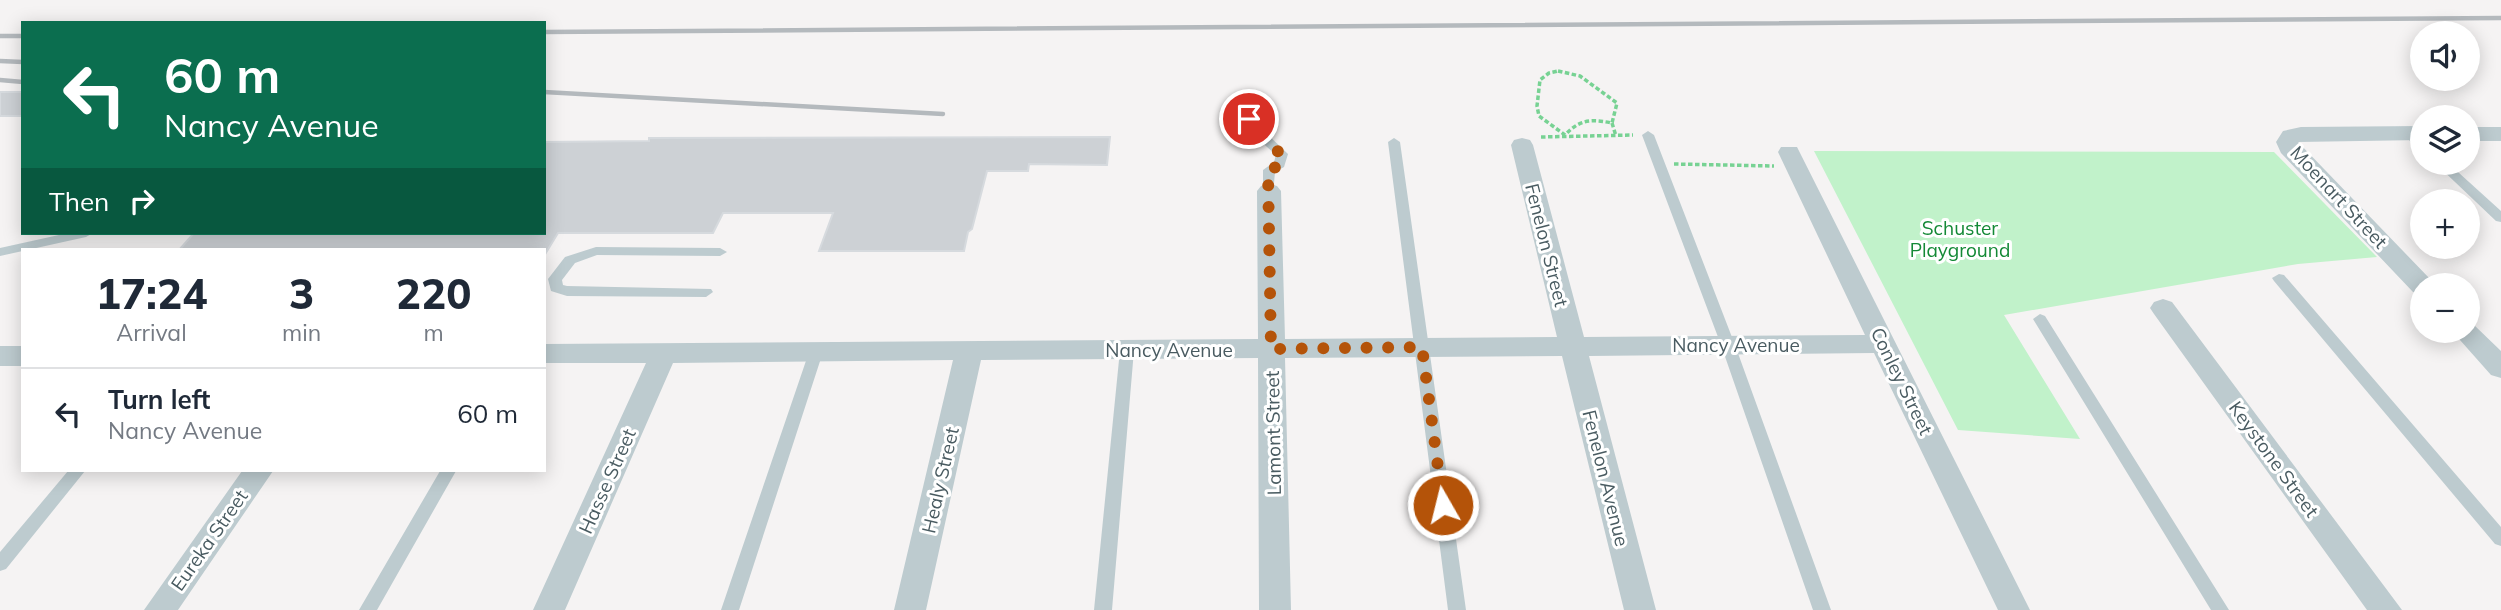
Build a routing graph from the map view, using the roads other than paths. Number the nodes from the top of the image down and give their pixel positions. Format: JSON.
{"nodes":[{"id":1,"x":1246,"y":111,"type":"dead end"},
{"id":2,"x":2480,"y":134,"type":"edge"},
{"id":3,"x":2501,"y":134,"type":"edge"},
{"id":4,"x":1648,"y":135,"type":"road end"},
{"id":5,"x":2410,"y":137,"type":"edge"},
{"id":6,"x":1394,"y":142,"type":"dead end"},
{"id":7,"x":1522,"y":145,"type":"road end"},
{"id":8,"x":1794,"y":162,"type":"road end"},
{"id":9,"x":2454,"y":175,"type":"edge"},
{"id":10,"x":1269,"y":191,"type":"joint"},
{"id":11,"x":2501,"y":218,"type":"edge"},
{"id":12,"x":77,"y":235,"type":"edge"},
{"id":13,"x":0,"y":252,"type":"edge"},
{"id":14,"x":720,"y":252,"type":"dead end"},
{"id":15,"x":2410,"y":274,"type":"edge"},
{"id":16,"x":2279,"y":278,"type":"dead end"},
{"id":17,"x":706,"y":292,"type":"dead end"},
{"id":18,"x":2163,"y":309,"type":"dead end"},
{"id":19,"x":2040,"y":319,"type":"dead end"},
{"id":20,"x":2477,"y":343,"type":"edge"},
{"id":21,"x":1884,"y":344,"type":"junction"},
{"id":22,"x":1728,"y":345,"type":"junction"},
{"id":23,"x":1572,"y":346,"type":"junction"},
{"id":24,"x":1422,"y":347,"type":"junction"},
{"id":25,"x":1271,"y":349,"type":"junction"},
{"id":26,"x":1127,"y":350,"type":"junction"},
{"id":27,"x":969,"y":351,"type":"junction"},
{"id":28,"x":816,"y":352,"type":"junction"},
{"id":29,"x":664,"y":353,"type":"junction"},
{"id":30,"x":546,"y":354,"type":"edge"},
{"id":31,"x":0,"y":356,"type":"edge"},
{"id":32,"x":21,"y":356,"type":"edge"},
{"id":33,"x":2501,"y":368,"type":"edge"},
{"id":34,"x":76,"y":472,"type":"edge"},
{"id":35,"x":257,"y":472,"type":"edge"},
{"id":36,"x":447,"y":472,"type":"edge"},
{"id":37,"x":2501,"y":539,"type":"edge"},
{"id":38,"x":0,"y":564,"type":"edge"},
{"id":39,"x":160,"y":610,"type":"edge"},
{"id":40,"x":368,"y":610,"type":"edge"},
{"id":41,"x":549,"y":610,"type":"edge"},
{"id":42,"x":730,"y":610,"type":"edge"},
{"id":43,"x":910,"y":610,"type":"edge"},
{"id":44,"x":1103,"y":610,"type":"edge"},
{"id":45,"x":1275,"y":610,"type":"edge"},
{"id":46,"x":1457,"y":610,"type":"edge"},
{"id":47,"x":1640,"y":610,"type":"edge"},
{"id":48,"x":1822,"y":610,"type":"edge"},
{"id":49,"x":2014,"y":610,"type":"edge"},
{"id":50,"x":2220,"y":610,"type":"edge"},
{"id":51,"x":2386,"y":610,"type":"edge"}],
"edges":[{"from":1,"to":10,"type":"lane","name":"Lamont Street"},
{"from":2,"to":3,"type":"street"},
{"from":4,"to":22,"type":"lane"},
{"from":5,"to":15,"type":"street","name":"Moenart Street"},
{"from":6,"to":24,"type":"lane"},
{"from":7,"to":23,"type":"street","name":"Fenelon Street"},
{"from":8,"to":21,"type":"street","name":"Conley Street"},
{"from":9,"to":11,"type":"lane"},
{"from":10,"to":25,"type":"street","name":"Lamont Street"},
{"from":12,"to":13,"type":"lane"},
{"from":14,"to":17,"type":"lane"},
{"from":16,"to":37,"type":"lane"},
{"from":18,"to":51,"type":"street","name":"Keystone Street"},
{"from":19,"to":50,"type":"lane"},
{"from":20,"to":33,"type":"street"},
{"from":21,"to":22,"type":"street","name":"Nancy Avenue"},
{"from":21,"to":49,"type":"street","name":"Conley Street"},
{"from":22,"to":23,"type":"street","name":"Nancy Avenue"},
{"from":22,"to":48,"type":"lane"},
{"from":23,"to":24,"type":"street","name":"Nancy Avenue"},
{"from":23,"to":47,"type":"street","name":"Fenelon Avenue"},
{"from":24,"to":25,"type":"street","name":"Nancy Avenue"},
{"from":24,"to":46,"type":"lane"},
{"from":25,"to":26,"type":"street","name":"Nancy Avenue"},
{"from":25,"to":45,"type":"street","name":"Lamont Street"},
{"from":26,"to":27,"type":"street","name":"Nancy Avenue"},
{"from":26,"to":44,"type":"lane"},
{"from":27,"to":28,"type":"street","name":"Nancy Avenue"},
{"from":27,"to":43,"type":"street","name":"Healy Street"},
{"from":28,"to":29,"type":"street","name":"Nancy Avenue"},
{"from":28,"to":42,"type":"lane"},
{"from":29,"to":30,"type":"street","name":"Nancy Avenue"},
{"from":29,"to":41,"type":"street","name":"Hasse Street"},
{"from":31,"to":32,"type":"street"},
{"from":34,"to":38,"type":"lane"},
{"from":35,"to":39,"type":"street","name":"Eureka Street"},
{"from":36,"to":40,"type":"lane"}]}
